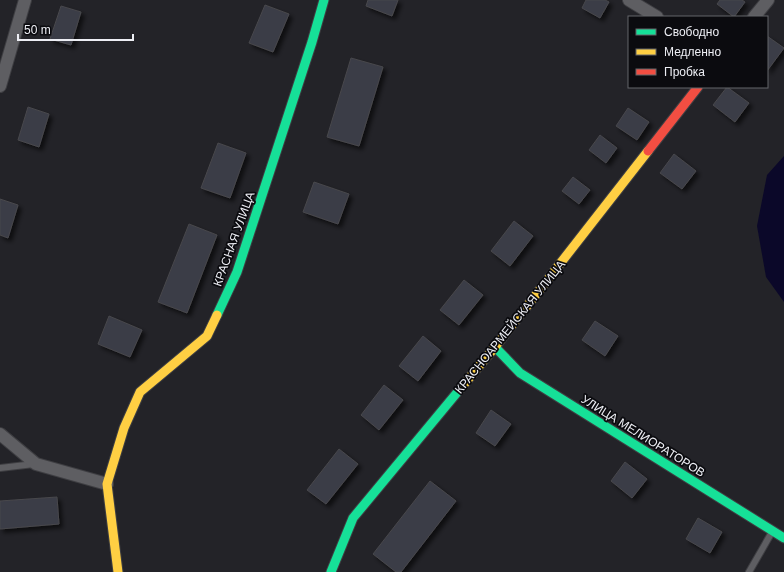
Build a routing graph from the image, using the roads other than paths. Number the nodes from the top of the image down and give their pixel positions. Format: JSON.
{"nodes":[{"id":1,"x":25,"y":0,"type":"edge"},
{"id":2,"x":324,"y":0,"type":"edge"},
{"id":3,"x":629,"y":0,"type":"edge"},
{"id":4,"x":768,"y":0,"type":"edge"},
{"id":5,"x":656,"y":16,"type":"edge"},
{"id":6,"x":755,"y":16,"type":"edge"},
{"id":7,"x":0,"y":86,"type":"edge"},
{"id":8,"x":697,"y":88,"type":"edge"},
{"id":9,"x":495,"y":347,"type":"junction"},
{"id":10,"x":0,"y":434,"type":"edge"},
{"id":11,"x":36,"y":464,"type":"junction"},
{"id":12,"x":0,"y":468,"type":"edge"},
{"id":13,"x":107,"y":484,"type":"junction"},
{"id":14,"x":772,"y":530,"type":"junction"},
{"id":15,"x":784,"y":538,"type":"edge"},
{"id":16,"x":118,"y":572,"type":"edge"},
{"id":17,"x":332,"y":572,"type":"edge"},
{"id":18,"x":749,"y":572,"type":"edge"}],
"edges":[{"from":1,"to":7,"type":"street"},
{"from":2,"to":13,"type":"street","name":"КРАСНАЯ УЛИЦА"},
{"from":3,"to":5,"type":"street"},
{"from":4,"to":6,"type":"street"},
{"from":8,"to":9,"type":"street","name":"КРАСНОАРМЕЙСКАЯ УЛИЦА"},
{"from":9,"to":14,"type":"street","name":"УЛИЦА МЕЛИОРАТОРОВ"},
{"from":9,"to":17,"type":"street","name":"КРАСНОАРМЕЙСКАЯ УЛИЦА"},
{"from":10,"to":11,"type":"street"},
{"from":11,"to":12,"type":"lane"},
{"from":11,"to":13,"type":"street"},
{"from":13,"to":16,"type":"street","name":"КРАСНАЯ УЛИЦА"},
{"from":14,"to":15,"type":"street","name":"УЛИЦА МЕЛИОРАТОРОВ"},
{"from":14,"to":18,"type":"lane"}]}
